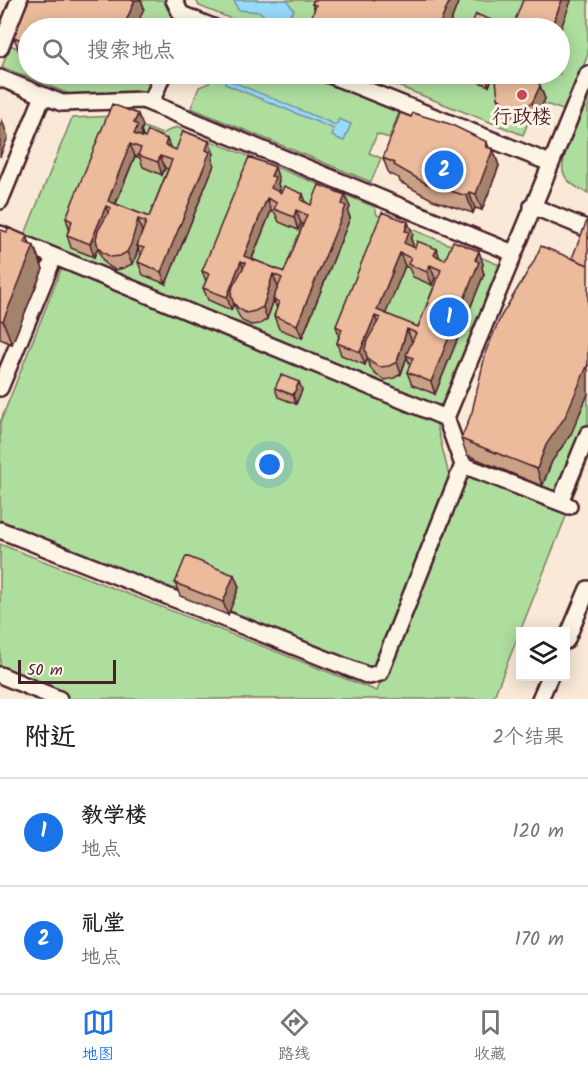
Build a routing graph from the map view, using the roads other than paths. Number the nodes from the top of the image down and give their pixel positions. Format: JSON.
{"nodes":[{"id":1,"x":17,"y":0,"type":"edge"},
{"id":2,"x":174,"y":0,"type":"edge"},
{"id":3,"x":182,"y":18,"type":"edge"},
{"id":4,"x":0,"y":48,"type":"edge"},
{"id":5,"x":588,"y":74,"type":"edge"},
{"id":6,"x":0,"y":78,"type":"edge"},
{"id":7,"x":158,"y":84,"type":"edge"},
{"id":8,"x":352,"y":84,"type":"edge"},
{"id":9,"x":42,"y":96,"type":"junction"},
{"id":10,"x":151,"y":103,"type":"junction"},
{"id":11,"x":550,"y":163,"type":"junction"},
{"id":12,"x":0,"y":201,"type":"edge"},
{"id":13,"x":532,"y":206,"type":"junction"},
{"id":14,"x":588,"y":229,"type":"edge"},
{"id":15,"x":0,"y":234,"type":"edge"},
{"id":16,"x":513,"y":253,"type":"junction"},
{"id":17,"x":54,"y":257,"type":"junction"},
{"id":18,"x":0,"y":345,"type":"edge"},
{"id":19,"x":15,"y":351,"type":"junction"},
{"id":20,"x":0,"y":388,"type":"edge"},
{"id":21,"x":446,"y":418,"type":"junction"},
{"id":22,"x":588,"y":434,"type":"edge"},
{"id":23,"x":463,"y":465,"type":"junction"},
{"id":24,"x":0,"y":530,"type":"edge"},
{"id":25,"x":588,"y":589,"type":"edge"},
{"id":26,"x":570,"y":632,"type":"edge"},
{"id":27,"x":0,"y":675,"type":"edge"},
{"id":28,"x":548,"y":681,"type":"edge"},
{"id":29,"x":60,"y":699,"type":"edge"},
{"id":30,"x":540,"y":699,"type":"edge"}],
"edges":[{"from":1,"to":4,"type":"street"},
{"from":2,"to":3,"type":"street"},
{"from":5,"to":11,"type":"street"},
{"from":6,"to":9,"type":"street"},
{"from":7,"to":10,"type":"street"},
{"from":8,"to":11,"type":"street"},
{"from":9,"to":10,"type":"street"},
{"from":9,"to":12,"type":"street"},
{"from":10,"to":16,"type":"street"},
{"from":11,"to":13,"type":"street"},
{"from":13,"to":14,"type":"street"},
{"from":13,"to":16,"type":"street"},
{"from":15,"to":17,"type":"street"},
{"from":16,"to":21,"type":"street"},
{"from":17,"to":19,"type":"street"},
{"from":17,"to":21,"type":"street"},
{"from":18,"to":19,"type":"street"},
{"from":19,"to":20,"type":"street"},
{"from":21,"to":23,"type":"street"},
{"from":22,"to":23,"type":"street"},
{"from":23,"to":24,"type":"street"},
{"from":25,"to":26,"type":"street"},
{"from":27,"to":29,"type":"street"},
{"from":28,"to":30,"type":"street"}]}
